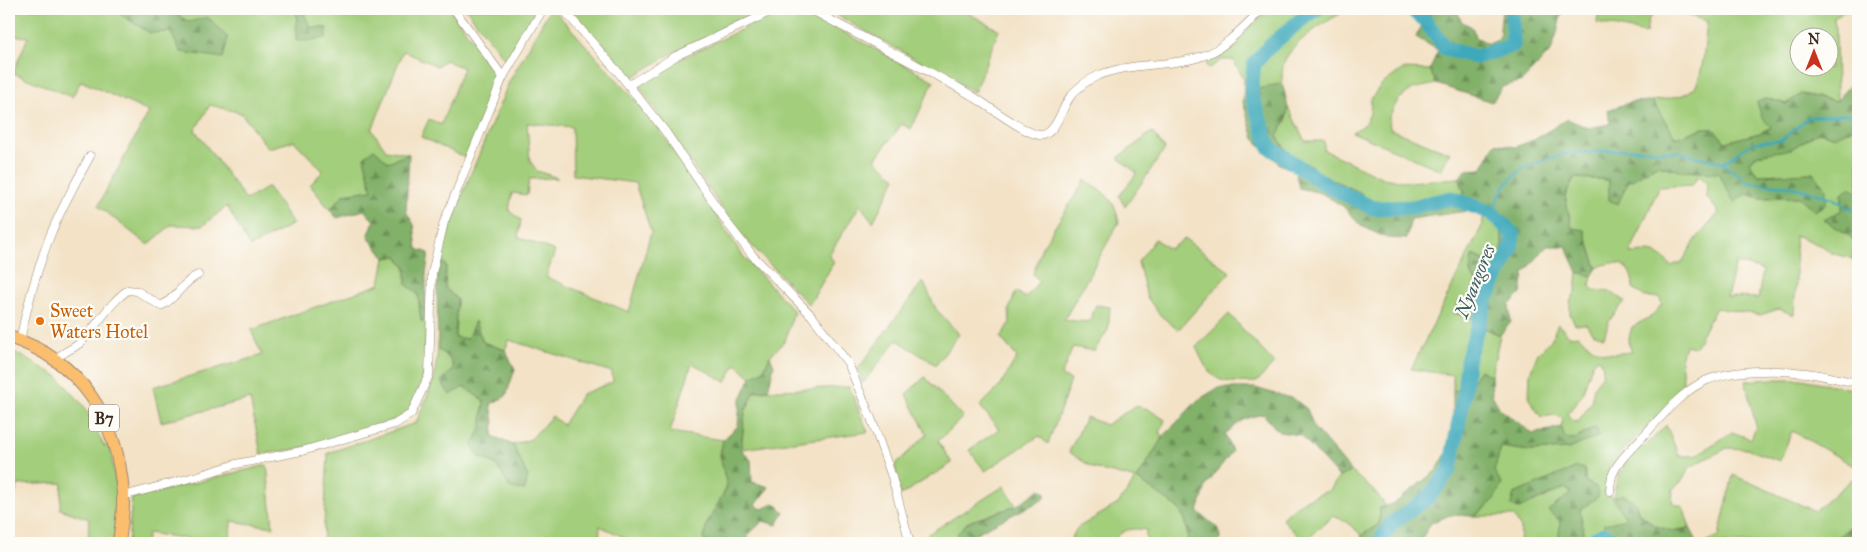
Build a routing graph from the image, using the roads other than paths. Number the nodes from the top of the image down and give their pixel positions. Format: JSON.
{"nodes":[{"id":1,"x":454,"y":9,"type":"edge"},
{"id":2,"x":543,"y":9,"type":"edge"},
{"id":3,"x":563,"y":9,"type":"edge"},
{"id":4,"x":776,"y":9,"type":"edge"},
{"id":5,"x":810,"y":9,"type":"edge"},
{"id":6,"x":1263,"y":9,"type":"edge"},
{"id":7,"x":503,"y":77,"type":"junction"},
{"id":8,"x":629,"y":85,"type":"junction"},
{"id":9,"x":90,"y":156,"type":"dead end"},
{"id":10,"x":198,"y":275,"type":"dead end"},
{"id":11,"x":14,"y":339,"type":"edge"},
{"id":12,"x":56,"y":360,"type":"junction"},
{"id":13,"x":1858,"y":383,"type":"edge"},
{"id":14,"x":1610,"y":491,"type":"dead end"},
{"id":15,"x":123,"y":496,"type":"junction"},
{"id":16,"x":119,"y":543,"type":"edge"},
{"id":17,"x":910,"y":543,"type":"edge"}],
"edges":[{"from":1,"to":7,"type":"street"},
{"from":2,"to":7,"type":"street"},
{"from":3,"to":8,"type":"street"},
{"from":4,"to":8,"type":"street"},
{"from":5,"to":6,"type":"street"},
{"from":7,"to":15,"type":"street"},
{"from":8,"to":17,"type":"street"},
{"from":9,"to":11,"type":"street"},
{"from":10,"to":12,"type":"street"},
{"from":11,"to":12,"type":"highway","number":"B7"},
{"from":12,"to":15,"type":"highway","number":"B7"},
{"from":13,"to":14,"type":"street"},
{"from":15,"to":16,"type":"highway","number":"B7"}]}
